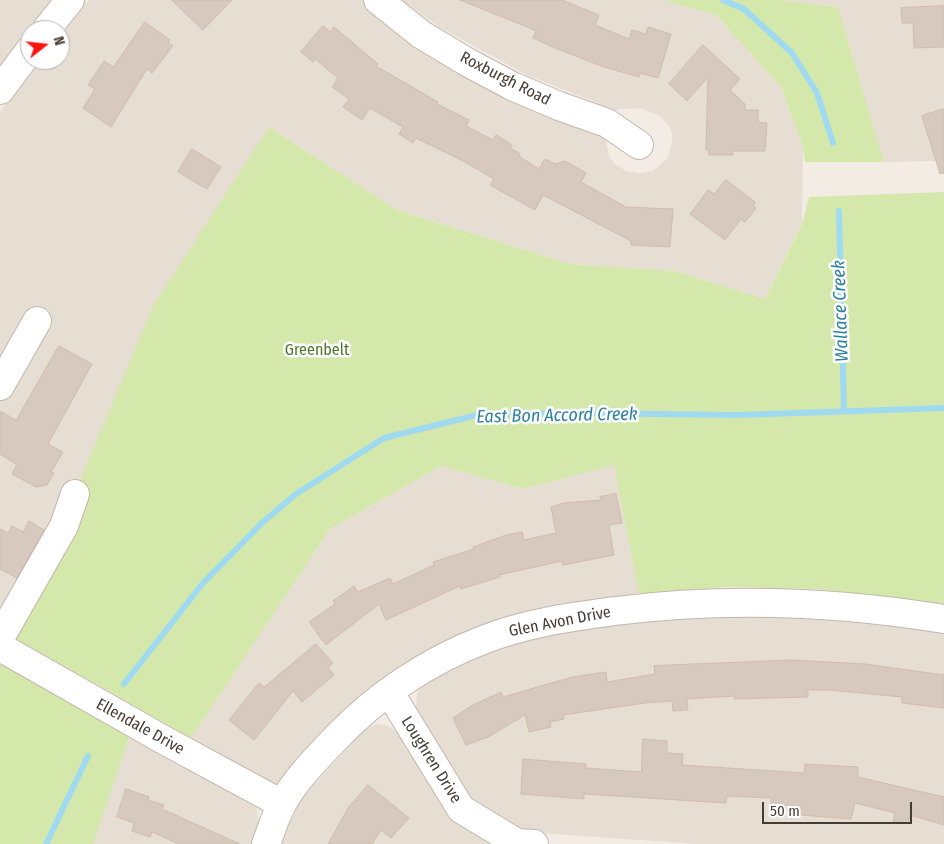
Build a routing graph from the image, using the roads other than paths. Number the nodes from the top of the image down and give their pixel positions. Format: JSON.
{"nodes":[{"id":1,"x":70,"y":0,"type":"edge"},
{"id":2,"x":378,"y":0,"type":"edge"},
{"id":3,"x":54,"y":20,"type":"edge"},
{"id":4,"x":20,"y":63,"type":"edge"},
{"id":5,"x":0,"y":90,"type":"edge"},
{"id":6,"x":639,"y":145,"type":"dead end"},
{"id":7,"x":37,"y":322,"type":"dead end"},
{"id":8,"x":0,"y":386,"type":"edge"},
{"id":9,"x":75,"y":494,"type":"dead end"},
{"id":10,"x":944,"y":619,"type":"edge"},
{"id":11,"x":0,"y":638,"type":"edge"},
{"id":12,"x":0,"y":647,"type":"edge"},
{"id":13,"x":390,"y":692,"type":"junction"},
{"id":14,"x":282,"y":804,"type":"junction"},
{"id":15,"x":266,"y":844,"type":"edge"},
{"id":16,"x":534,"y":844,"type":"edge"}],
"edges":[{"from":1,"to":3,"type":"street"},
{"from":2,"to":6,"type":"street","name":"Roxburgh Road"},
{"from":4,"to":5,"type":"street"},
{"from":7,"to":8,"type":"street"},
{"from":9,"to":11,"type":"street"},
{"from":10,"to":13,"type":"street","name":"Glen Avon Drive"},
{"from":12,"to":14,"type":"street","name":"Ellendale Drive"},
{"from":13,"to":14,"type":"street","name":"Glen Avon Drive"},
{"from":13,"to":16,"type":"street","name":"Loughren Drive"},
{"from":14,"to":15,"type":"street","name":"Glen Avon Drive"}]}
